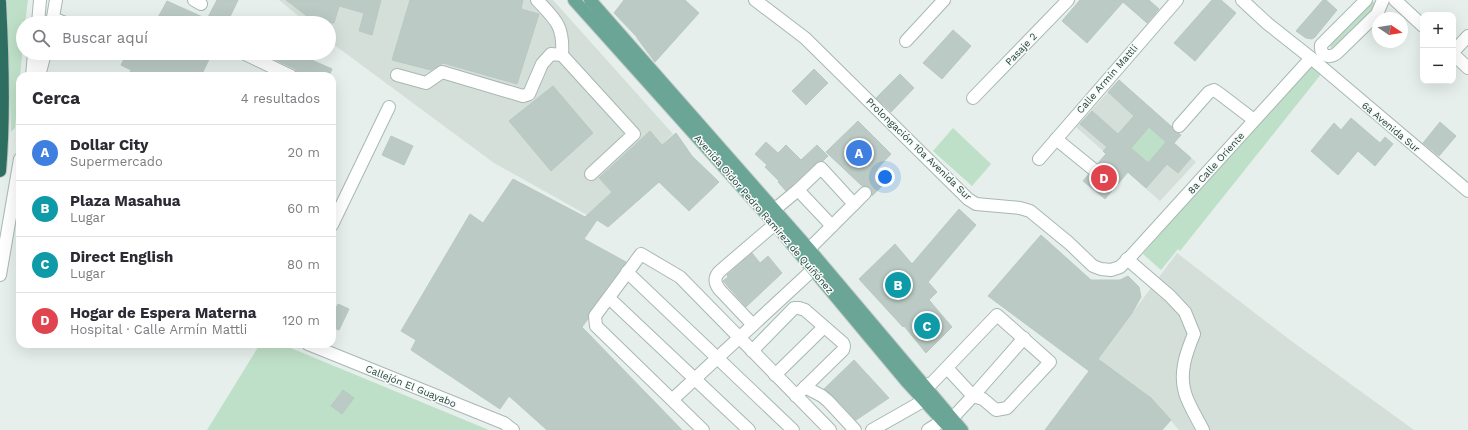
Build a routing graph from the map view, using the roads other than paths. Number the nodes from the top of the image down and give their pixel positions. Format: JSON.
{"nodes":[{"id":1,"x":40,"y":0,"type":"edge"},
{"id":2,"x":56,"y":0,"type":"edge"},
{"id":3,"x":537,"y":0,"type":"edge"},
{"id":4,"x":574,"y":0,"type":"edge"},
{"id":5,"x":590,"y":0,"type":"edge"},
{"id":6,"x":755,"y":0,"type":"edge"},
{"id":7,"x":944,"y":0,"type":"edge"},
{"id":8,"x":1068,"y":0,"type":"edge"},
{"id":9,"x":1177,"y":0,"type":"edge"},
{"id":10,"x":1242,"y":0,"type":"edge"},
{"id":11,"x":1366,"y":0,"type":"edge"},
{"id":12,"x":1383,"y":0,"type":"edge"},
{"id":13,"x":1395,"y":0,"type":"edge"},
{"id":14,"x":0,"y":2,"type":"edge"},
{"id":15,"x":39,"y":16,"type":"edge"},
{"id":16,"x":54,"y":16,"type":"edge"},
{"id":17,"x":1420,"y":23,"type":"edge"},
{"id":18,"x":1468,"y":36,"type":"edge"},
{"id":19,"x":906,"y":41,"type":"dead end"},
{"id":20,"x":1456,"y":50,"type":"edge"},
{"id":21,"x":562,"y":55,"type":"junction"},
{"id":22,"x":1456,"y":56,"type":"edge"},
{"id":23,"x":1317,"y":58,"type":"junction"},
{"id":24,"x":33,"y":60,"type":"edge"},
{"id":25,"x":43,"y":60,"type":"edge"},
{"id":26,"x":258,"y":60,"type":"edge"},
{"id":27,"x":1468,"y":68,"type":"edge"},
{"id":28,"x":32,"y":72,"type":"edge"},
{"id":29,"x":40,"y":72,"type":"edge"},
{"id":30,"x":283,"y":72,"type":"edge"},
{"id":31,"x":397,"y":75,"type":"dead end"},
{"id":32,"x":974,"y":98,"type":"dead end"},
{"id":33,"x":389,"y":107,"type":"dead end"},
{"id":34,"x":1254,"y":120,"type":"junction"},
{"id":35,"x":1179,"y":126,"type":"dead end"},
{"id":36,"x":1056,"y":139,"type":"junction"},
{"id":37,"x":1039,"y":159,"type":"dead end"},
{"id":38,"x":1093,"y":168,"type":"dead end"},
{"id":39,"x":0,"y":171,"type":"edge"},
{"id":40,"x":591,"y":174,"type":"dead end"},
{"id":41,"x":798,"y":190,"type":"junction"},
{"id":42,"x":1468,"y":191,"type":"edge"},
{"id":43,"x":865,"y":193,"type":"dead end"},
{"id":44,"x":854,"y":204,"type":"junction"},
{"id":45,"x":16,"y":205,"type":"edge"},
{"id":46,"x":774,"y":210,"type":"junction"},
{"id":47,"x":336,"y":217,"type":"edge"},
{"id":48,"x":775,"y":224,"type":"junction"},
{"id":49,"x":832,"y":226,"type":"junction"},
{"id":50,"x":809,"y":249,"type":"junction"},
{"id":51,"x":1123,"y":263,"type":"junction"},
{"id":52,"x":816,"y":266,"type":"junction"},
{"id":53,"x":627,"y":272,"type":"junction"},
{"id":54,"x":0,"y":275,"type":"edge"},
{"id":55,"x":609,"y":298,"type":"junction"},
{"id":56,"x":753,"y":324,"type":"junction"},
{"id":57,"x":824,"y":327,"type":"junction"},
{"id":58,"x":740,"y":337,"type":"junction"},
{"id":59,"x":1024,"y":338,"type":"junction"},
{"id":60,"x":318,"y":348,"type":"edge"},
{"id":61,"x":752,"y":351,"type":"junction"},
{"id":62,"x":717,"y":358,"type":"junction"},
{"id":63,"x":947,"y":368,"type":"junction"},
{"id":64,"x":775,"y":375,"type":"junction"},
{"id":65,"x":695,"y":378,"type":"junction"},
{"id":66,"x":924,"y":385,"type":"junction"},
{"id":67,"x":800,"y":392,"type":"junction"},
{"id":68,"x":973,"y":396,"type":"junction"},
{"id":69,"x":673,"y":399,"type":"junction"},
{"id":70,"x":923,"y":401,"type":"junction"},
{"id":71,"x":948,"y":423,"type":"edge"},
{"id":72,"x":513,"y":430,"type":"edge"},
{"id":73,"x":703,"y":430,"type":"edge"},
{"id":74,"x":749,"y":430,"type":"edge"},
{"id":75,"x":793,"y":430,"type":"edge"},
{"id":76,"x":830,"y":430,"type":"edge"},
{"id":77,"x":855,"y":430,"type":"edge"},
{"id":78,"x":872,"y":430,"type":"edge"},
{"id":79,"x":928,"y":430,"type":"edge"},
{"id":80,"x":962,"y":430,"type":"edge"},
{"id":81,"x":1203,"y":430,"type":"edge"}],
"edges":[{"from":1,"to":15,"type":"street"},
{"from":2,"to":16,"type":"street"},
{"from":3,"to":21,"type":"street"},
{"from":4,"to":48,"type":"main road","name":"Avenida Oidor Pedro Ramírez de Quiñónez"},
{"from":5,"to":46,"type":"main road","name":"Avenida Oidor Pedro Ramírez de Quiñónez"},
{"from":6,"to":51,"type":"street","name":"Prolongación 10a Avenida Sur"},
{"from":7,"to":19,"type":"street"},
{"from":8,"to":32,"type":"street","name":"Pasaje 2"},
{"from":9,"to":36,"type":"street","name":"Calle Armín Mattli"},
{"from":10,"to":23,"type":"street","name":"6a Avenida Sur"},
{"from":11,"to":23,"type":"street","name":"8a Calle Oriente"},
{"from":12,"to":23,"type":"street"},
{"from":13,"to":17,"type":"street"},
{"from":14,"to":39,"type":"highway"},
{"from":18,"to":20,"type":"street"},
{"from":21,"to":31,"type":"street"},
{"from":21,"to":40,"type":"street"},
{"from":22,"to":27,"type":"street"},
{"from":23,"to":34,"type":"street","name":"8a Calle Oriente"},
{"from":23,"to":42,"type":"street","name":"6a Avenida Sur"},
{"from":24,"to":28,"type":"street"},
{"from":25,"to":29,"type":"street"},
{"from":26,"to":30,"type":"street"},
{"from":33,"to":47,"type":"street"},
{"from":34,"to":35,"type":"street"},
{"from":34,"to":51,"type":"street","name":"8a Calle Oriente"},
{"from":36,"to":37,"type":"street","name":"Calle Armín Mattli"},
{"from":36,"to":38,"type":"street"},
{"from":41,"to":44,"type":"street"},
{"from":41,"to":46,"type":"street"},
{"from":41,"to":49,"type":"street"},
{"from":43,"to":44,"type":"street"},
{"from":44,"to":49,"type":"street"},
{"from":45,"to":54,"type":"street"},
{"from":46,"to":50,"type":"main road","name":"Avenida Oidor Pedro Ramírez de Quiñónez"},
{"from":48,"to":52,"type":"main road","name":"Avenida Oidor Pedro Ramírez de Quiñónez"},
{"from":48,"to":56,"type":"street"},
{"from":49,"to":50,"type":"street"},
{"from":50,"to":52,"type":"main road","name":"Avenida Oidor Pedro Ramírez de Quiñónez"},
{"from":51,"to":81,"type":"street"},
{"from":52,"to":56,"type":"street"},
{"from":52,"to":66,"type":"main road","name":"Avenida Oidor Pedro Ramírez de Quiñónez"},
{"from":52,"to":70,"type":"main road","name":"Avenida Oidor Pedro Ramírez de Quiñónez"},
{"from":53,"to":55,"type":"street"},
{"from":53,"to":58,"type":"street"},
{"from":53,"to":62,"type":"street"},
{"from":55,"to":65,"type":"street"},
{"from":55,"to":69,"type":"street"},
{"from":56,"to":58,"type":"street"},
{"from":57,"to":61,"type":"street"},
{"from":57,"to":64,"type":"street"},
{"from":57,"to":67,"type":"street"},
{"from":58,"to":61,"type":"street"},
{"from":58,"to":62,"type":"street"},
{"from":59,"to":63,"type":"street"},
{"from":59,"to":68,"type":"street"},
{"from":59,"to":68,"type":"street"},
{"from":60,"to":72,"type":"street","name":"Callejón El Guayabo"},
{"from":61,"to":64,"type":"street"},
{"from":62,"to":65,"type":"street"},
{"from":62,"to":75,"type":"street"},
{"from":63,"to":66,"type":"street"},
{"from":63,"to":68,"type":"street"},
{"from":64,"to":67,"type":"street"},
{"from":65,"to":69,"type":"street"},
{"from":65,"to":74,"type":"street"},
{"from":66,"to":71,"type":"main road","name":"Avenida Oidor Pedro Ramírez de Quiñónez"},
{"from":67,"to":76,"type":"street"},
{"from":67,"to":77,"type":"street"},
{"from":68,"to":71,"type":"street"},
{"from":69,"to":73,"type":"street"},
{"from":70,"to":71,"type":"main road","name":"Avenida Oidor Pedro Ramírez de Quiñónez"},
{"from":70,"to":78,"type":"street"},
{"from":71,"to":79,"type":"street"},
{"from":71,"to":80,"type":"main road","name":"Avenida Oidor Pedro Ramírez de Quiñónez"}]}
